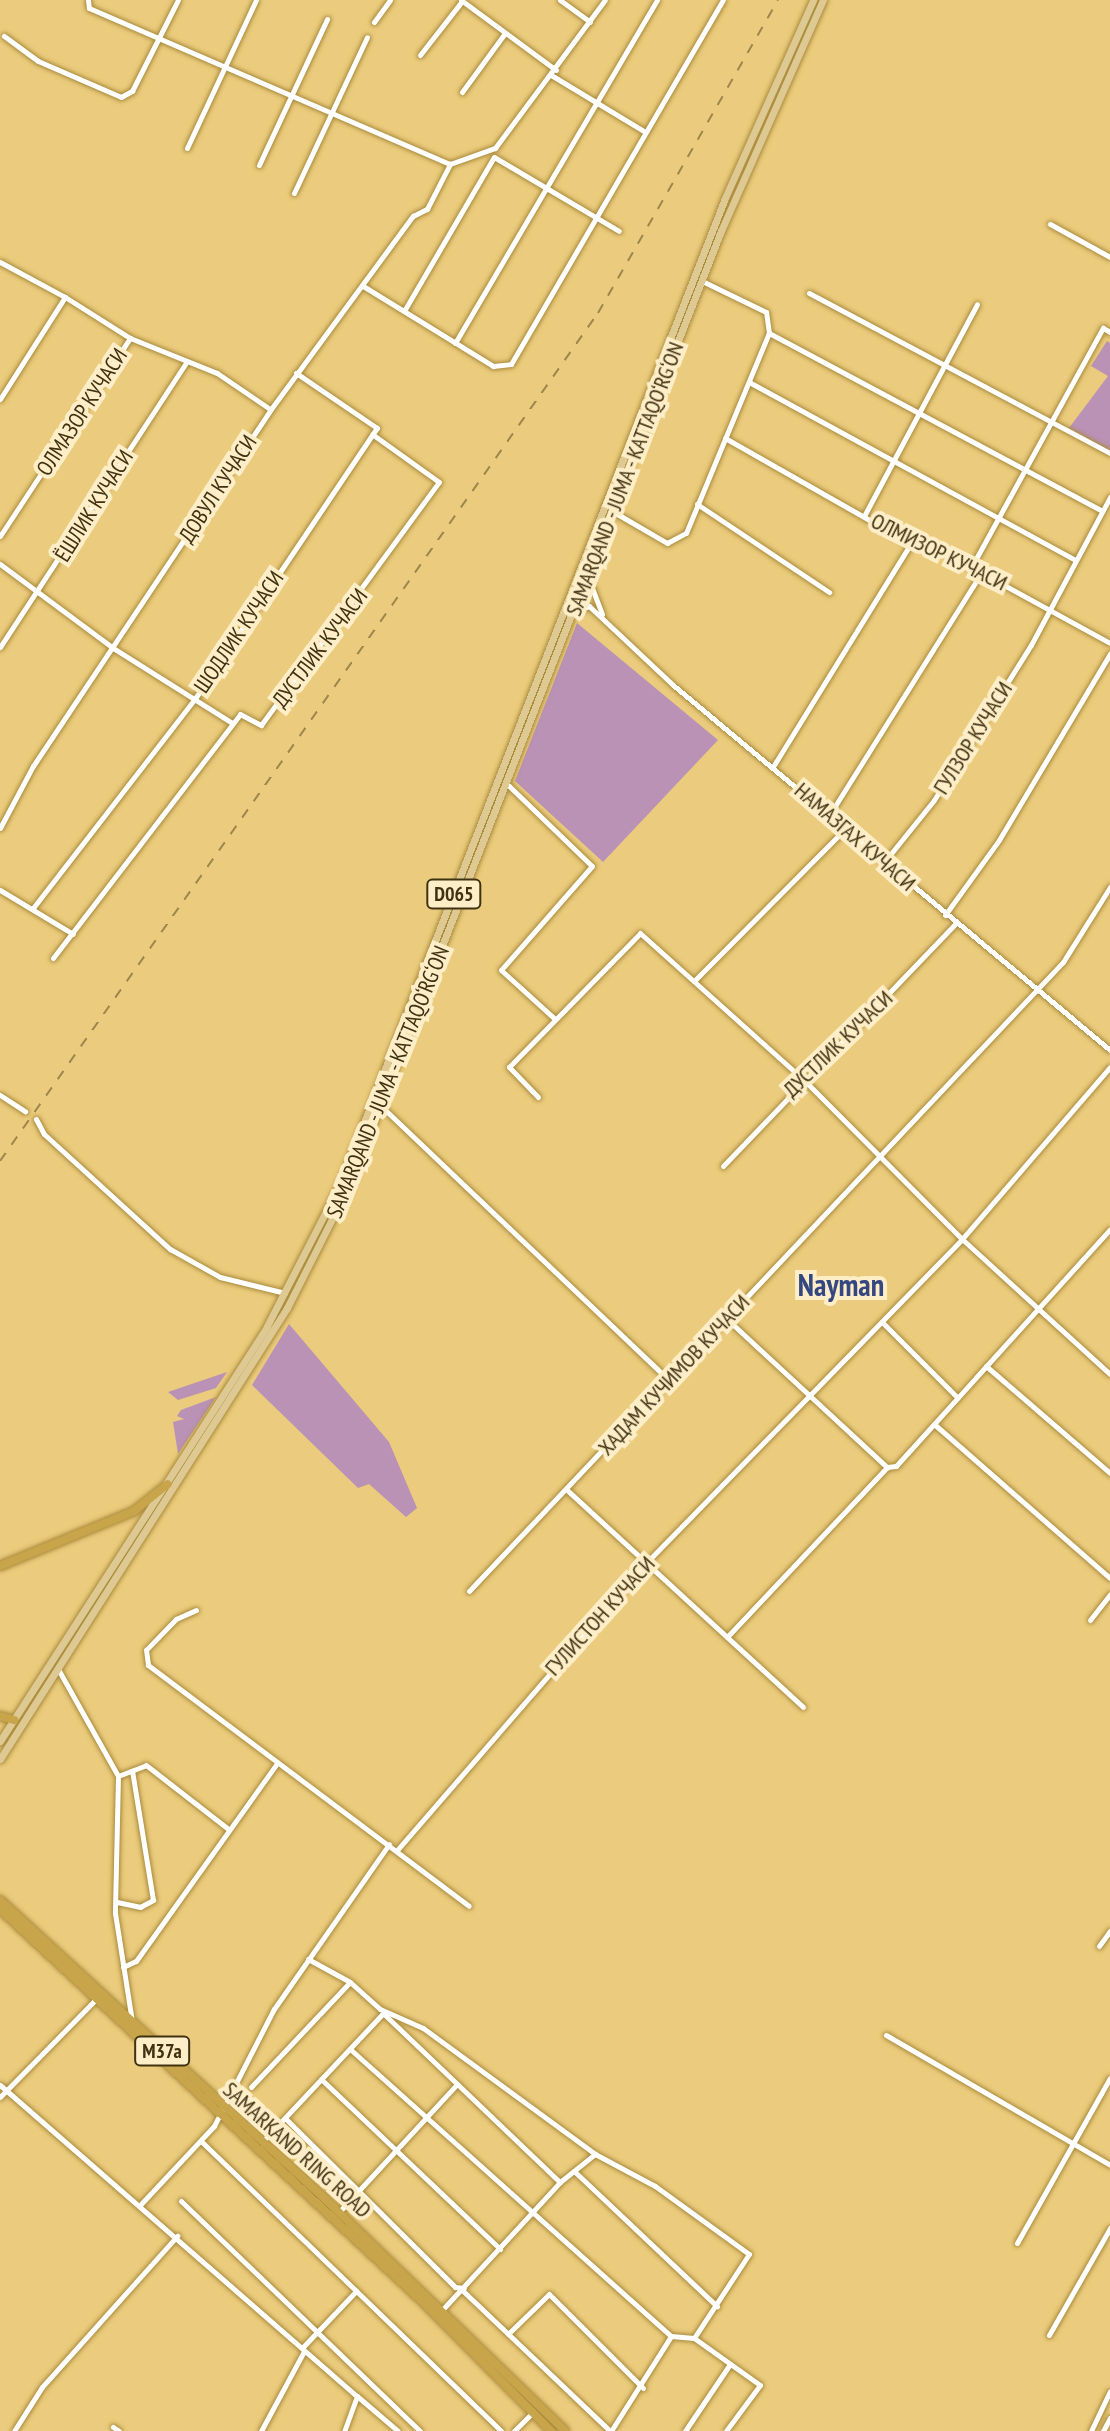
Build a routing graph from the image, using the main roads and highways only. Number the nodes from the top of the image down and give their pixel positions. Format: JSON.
{"nodes":[{"id":1,"x":813,"y":0,"type":"edge"},
{"id":2,"x":823,"y":0,"type":"edge"},
{"id":3,"x":691,"y":300,"type":"junction"},
{"id":4,"x":480,"y":827,"type":"junction"},
{"id":5,"x":489,"y":831,"type":"junction"},
{"id":6,"x":403,"y":1021,"type":"junction"},
{"id":7,"x":412,"y":1025,"type":"junction"},
{"id":8,"x":168,"y":1484,"type":"junction"},
{"id":9,"x":0,"y":1566,"type":"edge"},
{"id":10,"x":0,"y":1716,"type":"edge"},
{"id":11,"x":14,"y":1720,"type":"junction"},
{"id":12,"x":0,"y":1741,"type":"edge"},
{"id":13,"x":0,"y":1759,"type":"edge"},
{"id":14,"x":0,"y":1900,"type":"edge"},
{"id":15,"x":0,"y":1909,"type":"edge"},
{"id":16,"x":98,"y":1998,"type":"junction"},
{"id":17,"x":223,"y":2112,"type":"junction"},
{"id":18,"x":551,"y":2431,"type":"edge"},
{"id":19,"x":565,"y":2431,"type":"edge"}],
"edges":[{"from":1,"to":3,"type":"main road","name":"SAMARQAND - JUMA - KATTAQO‘RG‘ON","number":"D065"},
{"from":2,"to":3,"type":"main road","name":"SAMARQAND - JUMA - KATTAQO‘RG‘ON","number":"D065"},
{"from":3,"to":4,"type":"main road","name":"SAMARQAND - JUMA - KATTAQO‘RG‘ON","number":"D065"},
{"from":3,"to":5,"type":"main road","name":"SAMARQAND - JUMA - KATTAQO‘RG‘ON","number":"D065"},
{"from":4,"to":5,"type":"main road"},
{"from":4,"to":6,"type":"main road","name":"SAMARQAND - JUMA - KATTAQO‘RG‘ON","number":"D065"},
{"from":5,"to":7,"type":"main road","name":"SAMARQAND - JUMA - KATTAQO‘RG‘ON","number":"D065"},
{"from":6,"to":7,"type":"main road"},
{"from":6,"to":8,"type":"main road","name":"SAMARQAND - JUMA - KATTAQO‘RG‘ON","number":"D065"},
{"from":7,"to":13,"type":"main road","name":"SAMARQAND - JUMA - KATTAQO‘RG‘ON","number":"D065"},
{"from":8,"to":9,"type":"highway"},
{"from":8,"to":11,"type":"main road","name":"SAMARQAND - JUMA - KATTAQO‘RG‘ON","number":"D065"},
{"from":10,"to":11,"type":"highway"},
{"from":11,"to":12,"type":"main road","name":"SAMARQAND - JUMA - KATTAQO‘RG‘ON","number":"D065"},
{"from":14,"to":16,"type":"highway","name":"SAMARKAND RING ROAD","number":"M37a"},
{"from":15,"to":16,"type":"highway","name":"SAMARKAND RING ROAD","number":"M37a"},
{"from":16,"to":17,"type":"highway","name":"SAMARKAND RING ROAD","number":"M37a"},
{"from":16,"to":17,"type":"highway","name":"SAMARKAND RING ROAD","number":"M37a"},
{"from":17,"to":18,"type":"highway","name":"SAMARKAND RING ROAD","number":"M37a"},
{"from":17,"to":19,"type":"highway","name":"SAMARKAND RING ROAD","number":"M37a"}]}
